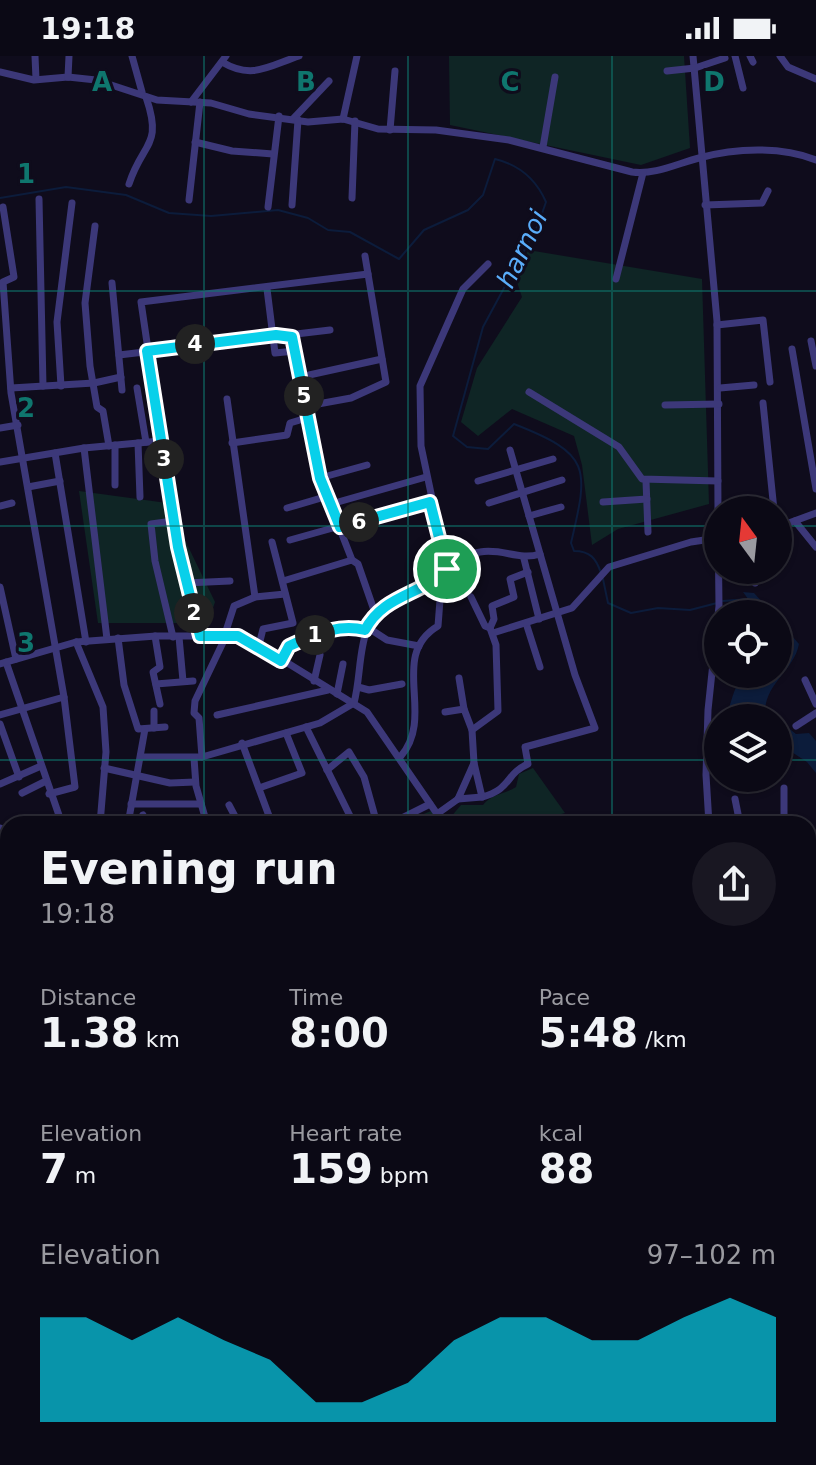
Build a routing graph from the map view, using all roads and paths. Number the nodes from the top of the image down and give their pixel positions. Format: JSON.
{"nodes":[{"id":1,"x":35,"y":56,"type":"edge"},
{"id":2,"x":69,"y":56,"type":"edge"},
{"id":3,"x":132,"y":56,"type":"edge"},
{"id":4,"x":299,"y":56,"type":"edge"},
{"id":5,"x":357,"y":56,"type":"edge"},
{"id":6,"x":693,"y":56,"type":"edge"},
{"id":7,"x":735,"y":56,"type":"edge"},
{"id":8,"x":780,"y":56,"type":"edge"},
{"id":9,"x":725,"y":58,"type":"dead end"},
{"id":10,"x":224,"y":59,"type":"edge"},
{"id":11,"x":695,"y":68,"type":"junction"},
{"id":12,"x":395,"y":71,"type":"dead end"},
{"id":13,"x":667,"y":71,"type":"dead end"},
{"id":14,"x":0,"y":72,"type":"edge"},
{"id":15,"x":68,"y":77,"type":"junction"},
{"id":16,"x":555,"y":77,"type":"dead end"},
{"id":17,"x":36,"y":79,"type":"junction"},
{"id":18,"x":816,"y":79,"type":"edge"},
{"id":19,"x":329,"y":81,"type":"dead end"},
{"id":20,"x":743,"y":88,"type":"dead end"},
{"id":21,"x":144,"y":95,"type":"junction"},
{"id":22,"x":195,"y":102,"type":"junction"},
{"id":23,"x":279,"y":116,"type":"junction"},
{"id":24,"x":295,"y":119,"type":"junction"},
{"id":25,"x":343,"y":119,"type":"junction"},
{"id":26,"x":355,"y":121,"type":"junction"},
{"id":27,"x":390,"y":130,"type":"junction"},
{"id":28,"x":195,"y":142,"type":"junction"},
{"id":29,"x":543,"y":147,"type":"junction"},
{"id":30,"x":273,"y":154,"type":"junction"},
{"id":31,"x":703,"y":157,"type":"junction"},
{"id":32,"x":816,"y":160,"type":"edge"},
{"id":33,"x":643,"y":173,"type":"junction"},
{"id":34,"x":129,"y":184,"type":"dead end"},
{"id":35,"x":768,"y":191,"type":"dead end"},
{"id":36,"x":352,"y":198,"type":"dead end"},
{"id":37,"x":39,"y":199,"type":"dead end"},
{"id":38,"x":189,"y":200,"type":"dead end"},
{"id":39,"x":72,"y":203,"type":"dead end"},
{"id":40,"x":292,"y":205,"type":"dead end"},
{"id":41,"x":705,"y":205,"type":"junction"},
{"id":42,"x":3,"y":207,"type":"dead end"},
{"id":43,"x":268,"y":207,"type":"dead end"},
{"id":44,"x":95,"y":226,"type":"dead end"},
{"id":45,"x":10,"y":252,"type":"junction"},
{"id":46,"x":0,"y":255,"type":"edge"},
{"id":47,"x":365,"y":256,"type":"dead end"},
{"id":48,"x":488,"y":264,"type":"dead end"},
{"id":49,"x":368,"y":274,"type":"junction"},
{"id":50,"x":616,"y":279,"type":"dead end"},
{"id":51,"x":112,"y":283,"type":"dead end"},
{"id":52,"x":267,"y":289,"type":"junction"},
{"id":53,"x":717,"y":325,"type":"junction"},
{"id":54,"x":330,"y":330,"type":"dead end"},
{"id":55,"x":273,"y":335,"type":"junction"},
{"id":56,"x":292,"y":337,"type":"junction"},
{"id":57,"x":811,"y":341,"type":"dead end"},
{"id":58,"x":792,"y":349,"type":"dead end"},
{"id":59,"x":147,"y":351,"type":"junction"},
{"id":60,"x":295,"y":351,"type":"junction"},
{"id":61,"x":119,"y":355,"type":"junction"},
{"id":62,"x":382,"y":359,"type":"junction"},
{"id":63,"x":816,"y":366,"type":"edge"},
{"id":64,"x":0,"y":369,"type":"edge"},
{"id":65,"x":10,"y":369,"type":"junction"},
{"id":66,"x":121,"y":377,"type":"junction"},
{"id":67,"x":300,"y":377,"type":"junction"},
{"id":68,"x":770,"y":382,"type":"dead end"},
{"id":69,"x":94,"y":383,"type":"junction"},
{"id":70,"x":754,"y":385,"type":"dead end"},
{"id":71,"x":43,"y":386,"type":"junction"},
{"id":72,"x":61,"y":386,"type":"junction"},
{"id":73,"x":137,"y":388,"type":"dead end"},
{"id":74,"x":720,"y":388,"type":"junction"},
{"id":75,"x":11,"y":390,"type":"junction"},
{"id":76,"x":122,"y":390,"type":"dead end"},
{"id":77,"x":529,"y":392,"type":"dead end"},
{"id":78,"x":0,"y":395,"type":"edge"},
{"id":79,"x":227,"y":399,"type":"dead end"},
{"id":80,"x":763,"y":403,"type":"dead end"},
{"id":81,"x":719,"y":404,"type":"junction"},
{"id":82,"x":665,"y":405,"type":"dead end"},
{"id":83,"x":307,"y":406,"type":"junction"},
{"id":84,"x":310,"y":417,"type":"junction"},
{"id":85,"x":18,"y":425,"type":"junction"},
{"id":86,"x":0,"y":428,"type":"edge"},
{"id":87,"x":160,"y":441,"type":"junction"},
{"id":88,"x":142,"y":443,"type":"junction"},
{"id":89,"x":232,"y":443,"type":"junction"},
{"id":90,"x":112,"y":445,"type":"junction"},
{"id":91,"x":84,"y":448,"type":"junction"},
{"id":92,"x":510,"y":450,"type":"dead end"},
{"id":93,"x":55,"y":453,"type":"junction"},
{"id":94,"x":24,"y":459,"type":"junction"},
{"id":95,"x":553,"y":459,"type":"dead end"},
{"id":96,"x":0,"y":462,"type":"edge"},
{"id":97,"x":367,"y":465,"type":"dead end"},
{"id":98,"x":515,"y":469,"type":"junction"},
{"id":99,"x":426,"y":477,"type":"junction"},
{"id":100,"x":320,"y":478,"type":"junction"},
{"id":101,"x":562,"y":480,"type":"dead end"},
{"id":102,"x":60,"y":481,"type":"junction"},
{"id":103,"x":478,"y":481,"type":"dead end"},
{"id":104,"x":646,"y":481,"type":"junction"},
{"id":105,"x":718,"y":481,"type":"junction"},
{"id":106,"x":115,"y":485,"type":"dead end"},
{"id":107,"x":28,"y":487,"type":"junction"},
{"id":108,"x":816,"y":489,"type":"edge"},
{"id":109,"x":522,"y":492,"type":"junction"},
{"id":110,"x":718,"y":496,"type":"edge"},
{"id":111,"x":773,"y":496,"type":"edge"},
{"id":112,"x":140,"y":497,"type":"dead end"},
{"id":113,"x":647,"y":499,"type":"junction"},
{"id":114,"x":330,"y":500,"type":"junction"},
{"id":115,"x":430,"y":502,"type":"junction"},
{"id":116,"x":603,"y":502,"type":"dead end"},
{"id":117,"x":12,"y":503,"type":"dead end"},
{"id":118,"x":489,"y":503,"type":"dead end"},
{"id":119,"x":0,"y":506,"type":"edge"},
{"id":120,"x":561,"y":507,"type":"dead end"},
{"id":121,"x":287,"y":508,"type":"dead end"},
{"id":122,"x":816,"y":513,"type":"edge"},
{"id":123,"x":529,"y":516,"type":"junction"},
{"id":124,"x":173,"y":521,"type":"junction"},
{"id":125,"x":795,"y":521,"type":"junction"},
{"id":126,"x":792,"y":522,"type":"edge"},
{"id":127,"x":340,"y":527,"type":"junction"},
{"id":128,"x":648,"y":532,"type":"dead end"},
{"id":129,"x":290,"y":540,"type":"dead end"},
{"id":130,"x":704,"y":541,"type":"edge"},
{"id":131,"x":272,"y":542,"type":"dead end"},
{"id":132,"x":816,"y":547,"type":"edge"},
{"id":133,"x":540,"y":554,"type":"junction"},
{"id":134,"x":524,"y":559,"type":"junction"},
{"id":135,"x":352,"y":560,"type":"junction"},
{"id":136,"x":447,"y":569,"type":"junction"},
{"id":137,"x":528,"y":572,"type":"junction"},
{"id":138,"x":230,"y":581,"type":"dead end"},
{"id":139,"x":283,"y":581,"type":"junction"},
{"id":140,"x":435,"y":582,"type":"junction"},
{"id":141,"x":186,"y":583,"type":"junction"},
{"id":142,"x":719,"y":584,"type":"edge"},
{"id":143,"x":0,"y":587,"type":"edge"},
{"id":144,"x":285,"y":594,"type":"junction"},
{"id":145,"x":255,"y":597,"type":"junction"},
{"id":146,"x":471,"y":597,"type":"dead end"},
{"id":147,"x":375,"y":613,"type":"junction"},
{"id":148,"x":558,"y":614,"type":"junction"},
{"id":149,"x":539,"y":619,"type":"junction"},
{"id":150,"x":3,"y":621,"type":"edge"},
{"id":151,"x":526,"y":623,"type":"junction"},
{"id":152,"x":366,"y":628,"type":"junction"},
{"id":153,"x":492,"y":630,"type":"junction"},
{"id":154,"x":226,"y":634,"type":"junction"},
{"id":155,"x":155,"y":636,"type":"junction"},
{"id":156,"x":200,"y":636,"type":"junction"},
{"id":157,"x":176,"y":637,"type":"junction"},
{"id":158,"x":118,"y":638,"type":"junction"},
{"id":159,"x":107,"y":639,"type":"junction"},
{"id":160,"x":76,"y":642,"type":"junction"},
{"id":161,"x":86,"y":642,"type":"junction"},
{"id":162,"x":259,"y":645,"type":"junction"},
{"id":163,"x":419,"y":646,"type":"junction"},
{"id":164,"x":55,"y":647,"type":"junction"},
{"id":165,"x":320,"y":655,"type":"dead end"},
{"id":166,"x":16,"y":659,"type":"junction"},
{"id":167,"x":281,"y":661,"type":"junction"},
{"id":168,"x":3,"y":663,"type":"edge"},
{"id":169,"x":343,"y":664,"type":"dead end"},
{"id":170,"x":540,"y":667,"type":"dead end"},
{"id":171,"x":459,"y":678,"type":"dead end"},
{"id":172,"x":805,"y":680,"type":"dead end"},
{"id":173,"x":183,"y":681,"type":"junction"},
{"id":174,"x":193,"y":681,"type":"dead end"},
{"id":175,"x":314,"y":681,"type":"junction"},
{"id":176,"x":156,"y":684,"type":"junction"},
{"id":177,"x":402,"y":684,"type":"dead end"},
{"id":178,"x":358,"y":687,"type":"junction"},
{"id":179,"x":328,"y":690,"type":"junction"},
{"id":180,"x":337,"y":694,"type":"junction"},
{"id":181,"x":64,"y":697,"type":"junction"},
{"id":182,"x":354,"y":703,"type":"junction"},
{"id":183,"x":160,"y":704,"type":"dead end"},
{"id":184,"x":816,"y":704,"type":"edge"},
{"id":185,"x":22,"y":707,"type":"junction"},
{"id":186,"x":464,"y":709,"type":"junction"},
{"id":187,"x":154,"y":711,"type":"dead end"},
{"id":188,"x":445,"y":712,"type":"dead end"},
{"id":189,"x":816,"y":713,"type":"edge"},
{"id":190,"x":0,"y":715,"type":"edge"},
{"id":191,"x":217,"y":715,"type":"dead end"},
{"id":192,"x":0,"y":724,"type":"edge"},
{"id":193,"x":796,"y":726,"type":"dead end"},
{"id":194,"x":165,"y":727,"type":"dead end"},
{"id":195,"x":306,"y":727,"type":"junction"},
{"id":196,"x":150,"y":728,"type":"junction"},
{"id":197,"x":472,"y":730,"type":"junction"},
{"id":198,"x":286,"y":733,"type":"junction"},
{"id":199,"x":242,"y":743,"type":"junction"},
{"id":200,"x":401,"y":756,"type":"junction"},
{"id":201,"x":141,"y":757,"type":"junction"},
{"id":202,"x":198,"y":758,"type":"junction"},
{"id":203,"x":474,"y":763,"type":"junction"},
{"id":204,"x":41,"y":766,"type":"junction"},
{"id":205,"x":104,"y":768,"type":"junction"},
{"id":206,"x":327,"y":770,"type":"junction"},
{"id":207,"x":138,"y":773,"type":"junction"},
{"id":208,"x":19,"y":777,"type":"junction"},
{"id":209,"x":46,"y":781,"type":"junction"},
{"id":210,"x":195,"y":782,"type":"junction"},
{"id":211,"x":0,"y":784,"type":"edge"},
{"id":212,"x":259,"y":788,"type":"junction"},
{"id":213,"x":784,"y":792,"type":"edge"},
{"id":214,"x":22,"y":793,"type":"dead end"},
{"id":215,"x":49,"y":794,"type":"junction"},
{"id":216,"x":482,"y":797,"type":"junction"},
{"id":217,"x":458,"y":799,"type":"junction"},
{"id":218,"x":735,"y":799,"type":"dead end"},
{"id":219,"x":131,"y":804,"type":"junction"},
{"id":220,"x":201,"y":804,"type":"junction"},
{"id":221,"x":430,"y":804,"type":"junction"},
{"id":222,"x":229,"y":805,"type":"dead end"},
{"id":223,"x":437,"y":814,"type":"joint"},
{"id":224,"x":59,"y":816,"type":"edge"},
{"id":225,"x":101,"y":816,"type":"edge"},
{"id":226,"x":129,"y":816,"type":"edge"},
{"id":227,"x":205,"y":816,"type":"edge"},
{"id":228,"x":235,"y":816,"type":"edge"},
{"id":229,"x":269,"y":816,"type":"edge"},
{"id":230,"x":351,"y":816,"type":"edge"},
{"id":231,"x":375,"y":816,"type":"edge"},
{"id":232,"x":406,"y":816,"type":"edge"},
{"id":233,"x":709,"y":816,"type":"edge"},
{"id":234,"x":738,"y":816,"type":"edge"},
{"id":235,"x":784,"y":816,"type":"edge"}],
"edges":[{"from":1,"to":17,"type":"street"},
{"from":2,"to":15,"type":"street"},
{"from":3,"to":21,"type":"street"},
{"from":4,"to":10,"type":"street"},
{"from":5,"to":25,"type":"street"},
{"from":6,"to":11,"type":"street"},
{"from":7,"to":20,"type":"street"},
{"from":8,"to":18,"type":"street"},
{"from":9,"to":11,"type":"street"},
{"from":10,"to":22,"type":"street"},
{"from":11,"to":13,"type":"street"},
{"from":11,"to":31,"type":"street"},
{"from":12,"to":27,"type":"street"},
{"from":14,"to":17,"type":"street"},
{"from":15,"to":17,"type":"street"},
{"from":15,"to":21,"type":"street"},
{"from":16,"to":29,"type":"street"},
{"from":19,"to":24,"type":"street"},
{"from":21,"to":22,"type":"street"},
{"from":21,"to":34,"type":"street"},
{"from":22,"to":23,"type":"street"},
{"from":22,"to":28,"type":"street"},
{"from":23,"to":24,"type":"street"},
{"from":23,"to":30,"type":"street"},
{"from":24,"to":25,"type":"street"},
{"from":24,"to":40,"type":"street"},
{"from":25,"to":26,"type":"street"},
{"from":26,"to":27,"type":"street"},
{"from":26,"to":36,"type":"street"},
{"from":27,"to":29,"type":"street"},
{"from":28,"to":30,"type":"street"},
{"from":28,"to":38,"type":"street"},
{"from":29,"to":33,"type":"street"},
{"from":30,"to":43,"type":"street"},
{"from":31,"to":32,"type":"street"},
{"from":31,"to":33,"type":"street"},
{"from":31,"to":41,"type":"street"},
{"from":33,"to":50,"type":"street"},
{"from":35,"to":41,"type":"street"},
{"from":37,"to":71,"type":"street"},
{"from":39,"to":72,"type":"street"},
{"from":41,"to":53,"type":"street"},
{"from":42,"to":45,"type":"street"},
{"from":44,"to":69,"type":"street"},
{"from":45,"to":46,"type":"street"},
{"from":45,"to":65,"type":"street"},
{"from":47,"to":49,"type":"street"},
{"from":48,"to":99,"type":"street"},
{"from":49,"to":52,"type":"street"},
{"from":49,"to":62,"type":"street"},
{"from":51,"to":61,"type":"street"},
{"from":52,"to":55,"type":"street"},
{"from":52,"to":59,"type":"street"},
{"from":53,"to":68,"type":"street"},
{"from":53,"to":74,"type":"street"},
{"from":54,"to":56,"type":"street"},
{"from":55,"to":56,"type":"street"},
{"from":55,"to":59,"type":"street"},
{"from":55,"to":60,"type":"street"},
{"from":56,"to":60,"type":"street"},
{"from":57,"to":63,"type":"street"},
{"from":58,"to":108,"type":"street"},
{"from":59,"to":61,"type":"street"},
{"from":59,"to":87,"type":"street"},
{"from":60,"to":67,"type":"street"},
{"from":61,"to":66,"type":"street"},
{"from":62,"to":67,"type":"street"},
{"from":62,"to":83,"type":"street"},
{"from":64,"to":65,"type":"street"},
{"from":65,"to":75,"type":"street"},
{"from":66,"to":69,"type":"street"},
{"from":66,"to":76,"type":"street"},
{"from":67,"to":83,"type":"street"},
{"from":69,"to":72,"type":"street"},
{"from":69,"to":90,"type":"street"},
{"from":70,"to":74,"type":"street"},
{"from":71,"to":72,"type":"street"},
{"from":71,"to":75,"type":"street"},
{"from":73,"to":88,"type":"street"},
{"from":74,"to":81,"type":"street"},
{"from":75,"to":78,"type":"street"},
{"from":75,"to":85,"type":"street"},
{"from":77,"to":104,"type":"street"},
{"from":79,"to":89,"type":"street"},
{"from":80,"to":111,"type":"street"},
{"from":81,"to":82,"type":"street"},
{"from":81,"to":105,"type":"street"},
{"from":83,"to":84,"type":"street"},
{"from":84,"to":89,"type":"street"},
{"from":84,"to":100,"type":"street"},
{"from":85,"to":86,"type":"street"},
{"from":85,"to":94,"type":"street"},
{"from":87,"to":88,"type":"street"},
{"from":87,"to":124,"type":"street"},
{"from":88,"to":90,"type":"street"},
{"from":88,"to":112,"type":"street"},
{"from":89,"to":145,"type":"street"},
{"from":90,"to":91,"type":"street"},
{"from":90,"to":106,"type":"street"},
{"from":91,"to":93,"type":"street"},
{"from":91,"to":159,"type":"street"},
{"from":92,"to":98,"type":"street"},
{"from":93,"to":94,"type":"street"},
{"from":93,"to":102,"type":"street"},
{"from":94,"to":96,"type":"street"},
{"from":94,"to":107,"type":"street"},
{"from":95,"to":98,"type":"street"},
{"from":97,"to":100,"type":"street"},
{"from":98,"to":103,"type":"street"},
{"from":98,"to":109,"type":"street"},
{"from":99,"to":114,"type":"street"},
{"from":99,"to":115,"type":"street"},
{"from":100,"to":114,"type":"street"},
{"from":101,"to":109,"type":"street"},
{"from":102,"to":107,"type":"street"},
{"from":102,"to":161,"type":"street"},
{"from":104,"to":105,"type":"street"},
{"from":104,"to":113,"type":"street"},
{"from":105,"to":110,"type":"street"},
{"from":107,"to":164,"type":"street"},
{"from":109,"to":118,"type":"street"},
{"from":109,"to":123,"type":"street"},
{"from":113,"to":116,"type":"street"},
{"from":113,"to":128,"type":"street"},
{"from":114,"to":121,"type":"street"},
{"from":114,"to":127,"type":"street"},
{"from":115,"to":127,"type":"street"},
{"from":115,"to":136,"type":"street"},
{"from":117,"to":119,"type":"street"},
{"from":120,"to":123,"type":"street"},
{"from":122,"to":125,"type":"street"},
{"from":123,"to":133,"type":"street"},
{"from":124,"to":141,"type":"street"},
{"from":124,"to":157,"type":"street"},
{"from":125,"to":126,"type":"street"},
{"from":125,"to":132,"type":"street"},
{"from":127,"to":129,"type":"street"},
{"from":127,"to":135,"type":"street"},
{"from":130,"to":148,"type":"street"},
{"from":131,"to":139,"type":"street"},
{"from":133,"to":134,"type":"street"},
{"from":133,"to":148,"type":"street"},
{"from":134,"to":136,"type":"street"},
{"from":134,"to":137,"type":"street"},
{"from":135,"to":139,"type":"street"},
{"from":135,"to":147,"type":"street"},
{"from":136,"to":140,"type":"street"},
{"from":137,"to":149,"type":"street"},
{"from":137,"to":153,"type":"street"},
{"from":138,"to":141,"type":"street"},
{"from":139,"to":144,"type":"street"},
{"from":140,"to":147,"type":"street"},
{"from":140,"to":163,"type":"street"},
{"from":141,"to":156,"type":"street"},
{"from":142,"to":233,"type":"street"},
{"from":143,"to":150,"type":"street"},
{"from":144,"to":145,"type":"street"},
{"from":144,"to":162,"type":"street"},
{"from":145,"to":154,"type":"street"},
{"from":146,"to":153,"type":"street"},
{"from":147,"to":152,"type":"street"},
{"from":148,"to":149,"type":"street"},
{"from":148,"to":216,"type":"street"},
{"from":149,"to":151,"type":"street"},
{"from":150,"to":166,"type":"street"},
{"from":151,"to":153,"type":"street"},
{"from":151,"to":170,"type":"street"},
{"from":152,"to":163,"type":"street"},
{"from":152,"to":167,"type":"street"},
{"from":152,"to":178,"type":"street"},
{"from":153,"to":197,"type":"street"},
{"from":154,"to":156,"type":"street"},
{"from":154,"to":162,"type":"street"},
{"from":154,"to":202,"type":"street"},
{"from":155,"to":157,"type":"street"},
{"from":155,"to":158,"type":"street"},
{"from":155,"to":176,"type":"street"},
{"from":156,"to":157,"type":"street"},
{"from":157,"to":173,"type":"street"},
{"from":158,"to":159,"type":"street"},
{"from":158,"to":196,"type":"street"},
{"from":159,"to":161,"type":"street"},
{"from":160,"to":161,"type":"street"},
{"from":160,"to":164,"type":"street"},
{"from":160,"to":205,"type":"street"},
{"from":162,"to":167,"type":"street"},
{"from":163,"to":200,"type":"street"},
{"from":164,"to":166,"type":"street"},
{"from":164,"to":181,"type":"street"},
{"from":165,"to":175,"type":"street"},
{"from":166,"to":168,"type":"street"},
{"from":167,"to":175,"type":"street"},
{"from":168,"to":185,"type":"street"},
{"from":169,"to":180,"type":"street"},
{"from":171,"to":186,"type":"street"},
{"from":172,"to":184,"type":"street"},
{"from":173,"to":174,"type":"street"},
{"from":173,"to":176,"type":"street"},
{"from":175,"to":179,"type":"street"},
{"from":176,"to":183,"type":"street"},
{"from":177,"to":178,"type":"street"},
{"from":178,"to":182,"type":"street"},
{"from":179,"to":180,"type":"street"},
{"from":179,"to":191,"type":"street"},
{"from":180,"to":182,"type":"street"},
{"from":181,"to":185,"type":"street"},
{"from":181,"to":215,"type":"street"},
{"from":182,"to":195,"type":"street"},
{"from":182,"to":200,"type":"street"},
{"from":185,"to":190,"type":"street"},
{"from":185,"to":204,"type":"street"},
{"from":186,"to":188,"type":"street"},
{"from":186,"to":197,"type":"street"},
{"from":187,"to":196,"type":"street"},
{"from":189,"to":193,"type":"street"},
{"from":192,"to":208,"type":"street"},
{"from":194,"to":196,"type":"street"},
{"from":195,"to":198,"type":"street"},
{"from":195,"to":206,"type":"street"},
{"from":196,"to":201,"type":"street"},
{"from":197,"to":203,"type":"street"},
{"from":198,"to":199,"type":"street"},
{"from":198,"to":212,"type":"street"},
{"from":199,"to":202,"type":"street"},
{"from":199,"to":212,"type":"street"},
{"from":200,"to":221,"type":"street"},
{"from":201,"to":202,"type":"street"},
{"from":201,"to":207,"type":"street"},
{"from":202,"to":210,"type":"street"},
{"from":203,"to":216,"type":"street"},
{"from":203,"to":217,"type":"street"},
{"from":204,"to":208,"type":"street"},
{"from":204,"to":209,"type":"street"},
{"from":205,"to":207,"type":"street"},
{"from":205,"to":225,"type":"street"},
{"from":206,"to":230,"type":"street"},
{"from":206,"to":231,"type":"street"},
{"from":207,"to":210,"type":"street"},
{"from":207,"to":219,"type":"street"},
{"from":208,"to":211,"type":"street"},
{"from":209,"to":214,"type":"street"},
{"from":209,"to":215,"type":"street"},
{"from":210,"to":220,"type":"street"},
{"from":212,"to":229,"type":"street"},
{"from":213,"to":235,"type":"street"},
{"from":215,"to":224,"type":"street"},
{"from":216,"to":217,"type":"street"},
{"from":217,"to":223,"type":"street"},
{"from":218,"to":234,"type":"street"},
{"from":219,"to":220,"type":"street"},
{"from":219,"to":226,"type":"street"},
{"from":220,"to":227,"type":"street"},
{"from":221,"to":223,"type":"street"},
{"from":221,"to":232,"type":"street"},
{"from":222,"to":228,"type":"street"}]}
